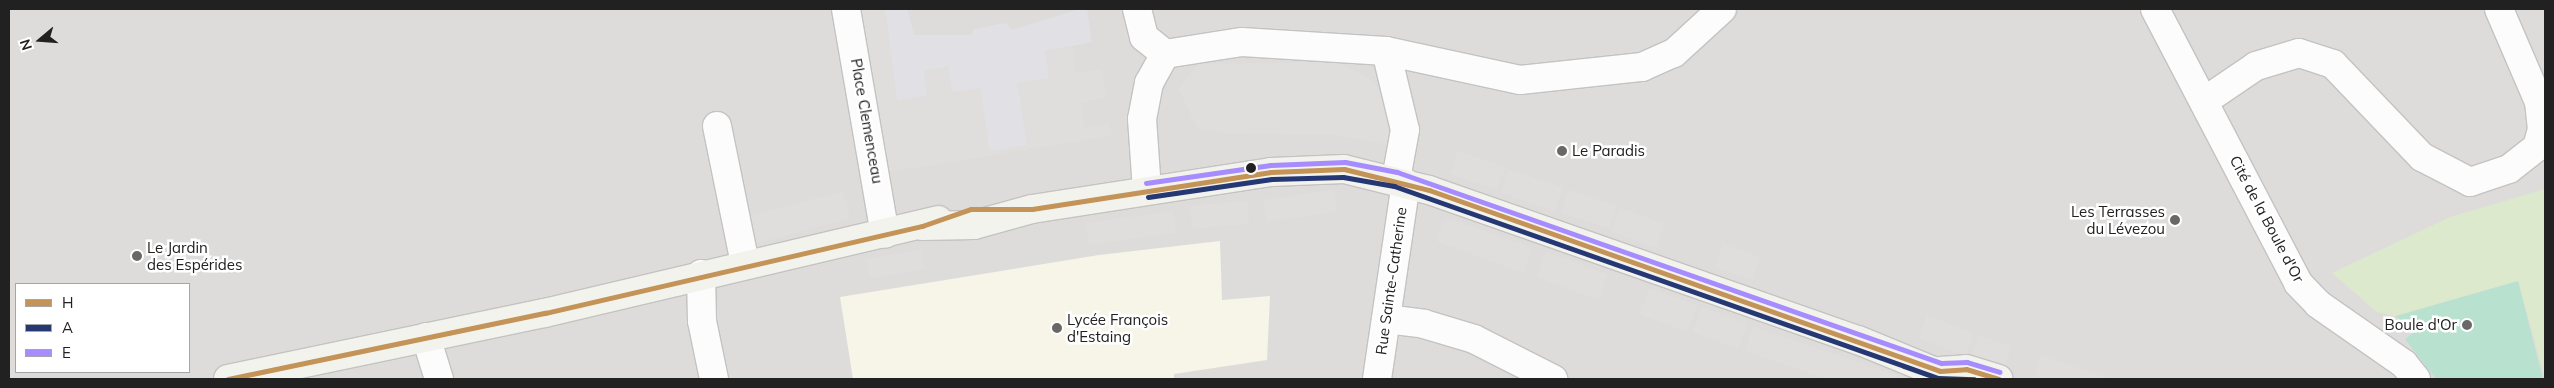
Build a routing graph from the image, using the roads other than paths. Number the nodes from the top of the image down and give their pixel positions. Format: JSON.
{"nodes":[{"id":1,"x":846,"y":9,"type":"edge"},
{"id":2,"x":1137,"y":9,"type":"edge"},
{"id":3,"x":1722,"y":9,"type":"edge"},
{"id":4,"x":2155,"y":9,"type":"edge"},
{"id":5,"x":2499,"y":9,"type":"edge"},
{"id":6,"x":1386,"y":51,"type":"junction"},
{"id":7,"x":1165,"y":54,"type":"junction"},
{"id":8,"x":2206,"y":100,"type":"junction"},
{"id":9,"x":717,"y":126,"type":"dead end"},
{"id":10,"x":2541,"y":149,"type":"edge"},
{"id":11,"x":1401,"y":181,"type":"junction"},
{"id":12,"x":1147,"y":190,"type":"junction"},
{"id":13,"x":885,"y":234,"type":"junction"},
{"id":14,"x":744,"y":264,"type":"junction"},
{"id":15,"x":701,"y":274,"type":"junction"},
{"id":16,"x":1386,"y":319,"type":"junction"},
{"id":17,"x":426,"y":337,"type":"junction"},
{"id":18,"x":1946,"y":375,"type":"edge"},
{"id":19,"x":228,"y":379,"type":"edge"},
{"id":20,"x":439,"y":379,"type":"edge"},
{"id":21,"x":714,"y":379,"type":"edge"},
{"id":22,"x":1377,"y":379,"type":"edge"},
{"id":23,"x":1553,"y":379,"type":"edge"},
{"id":24,"x":1998,"y":379,"type":"edge"},
{"id":25,"x":2416,"y":379,"type":"edge"}],
"edges":[{"from":1,"to":13,"type":"street","name":"Place Clemenceau"},
{"from":2,"to":7,"type":"street"},
{"from":3,"to":6,"type":"street"},
{"from":4,"to":8,"type":"street","name":"Cité de la Boule d'Or"},
{"from":5,"to":10,"type":"street"},
{"from":6,"to":7,"type":"street"},
{"from":6,"to":11,"type":"street","name":"Rue Sainte-Catherine"},
{"from":7,"to":12,"type":"street"},
{"from":8,"to":10,"type":"street"},
{"from":8,"to":25,"type":"street","name":"Cité de la Boule d'Or"},
{"from":9,"to":14,"type":"street"},
{"from":11,"to":12,"type":"street"},
{"from":11,"to":16,"type":"street","name":"Rue Sainte-Catherine"},
{"from":11,"to":18,"type":"street"},
{"from":12,"to":13,"type":"street"},
{"from":13,"to":14,"type":"street"},
{"from":14,"to":15,"type":"street"},
{"from":15,"to":17,"type":"street"},
{"from":15,"to":21,"type":"street"},
{"from":16,"to":22,"type":"street","name":"Rue Sainte-Catherine"},
{"from":16,"to":23,"type":"street"},
{"from":17,"to":19,"type":"street"},
{"from":17,"to":20,"type":"street"},
{"from":18,"to":24,"type":"street"}]}
